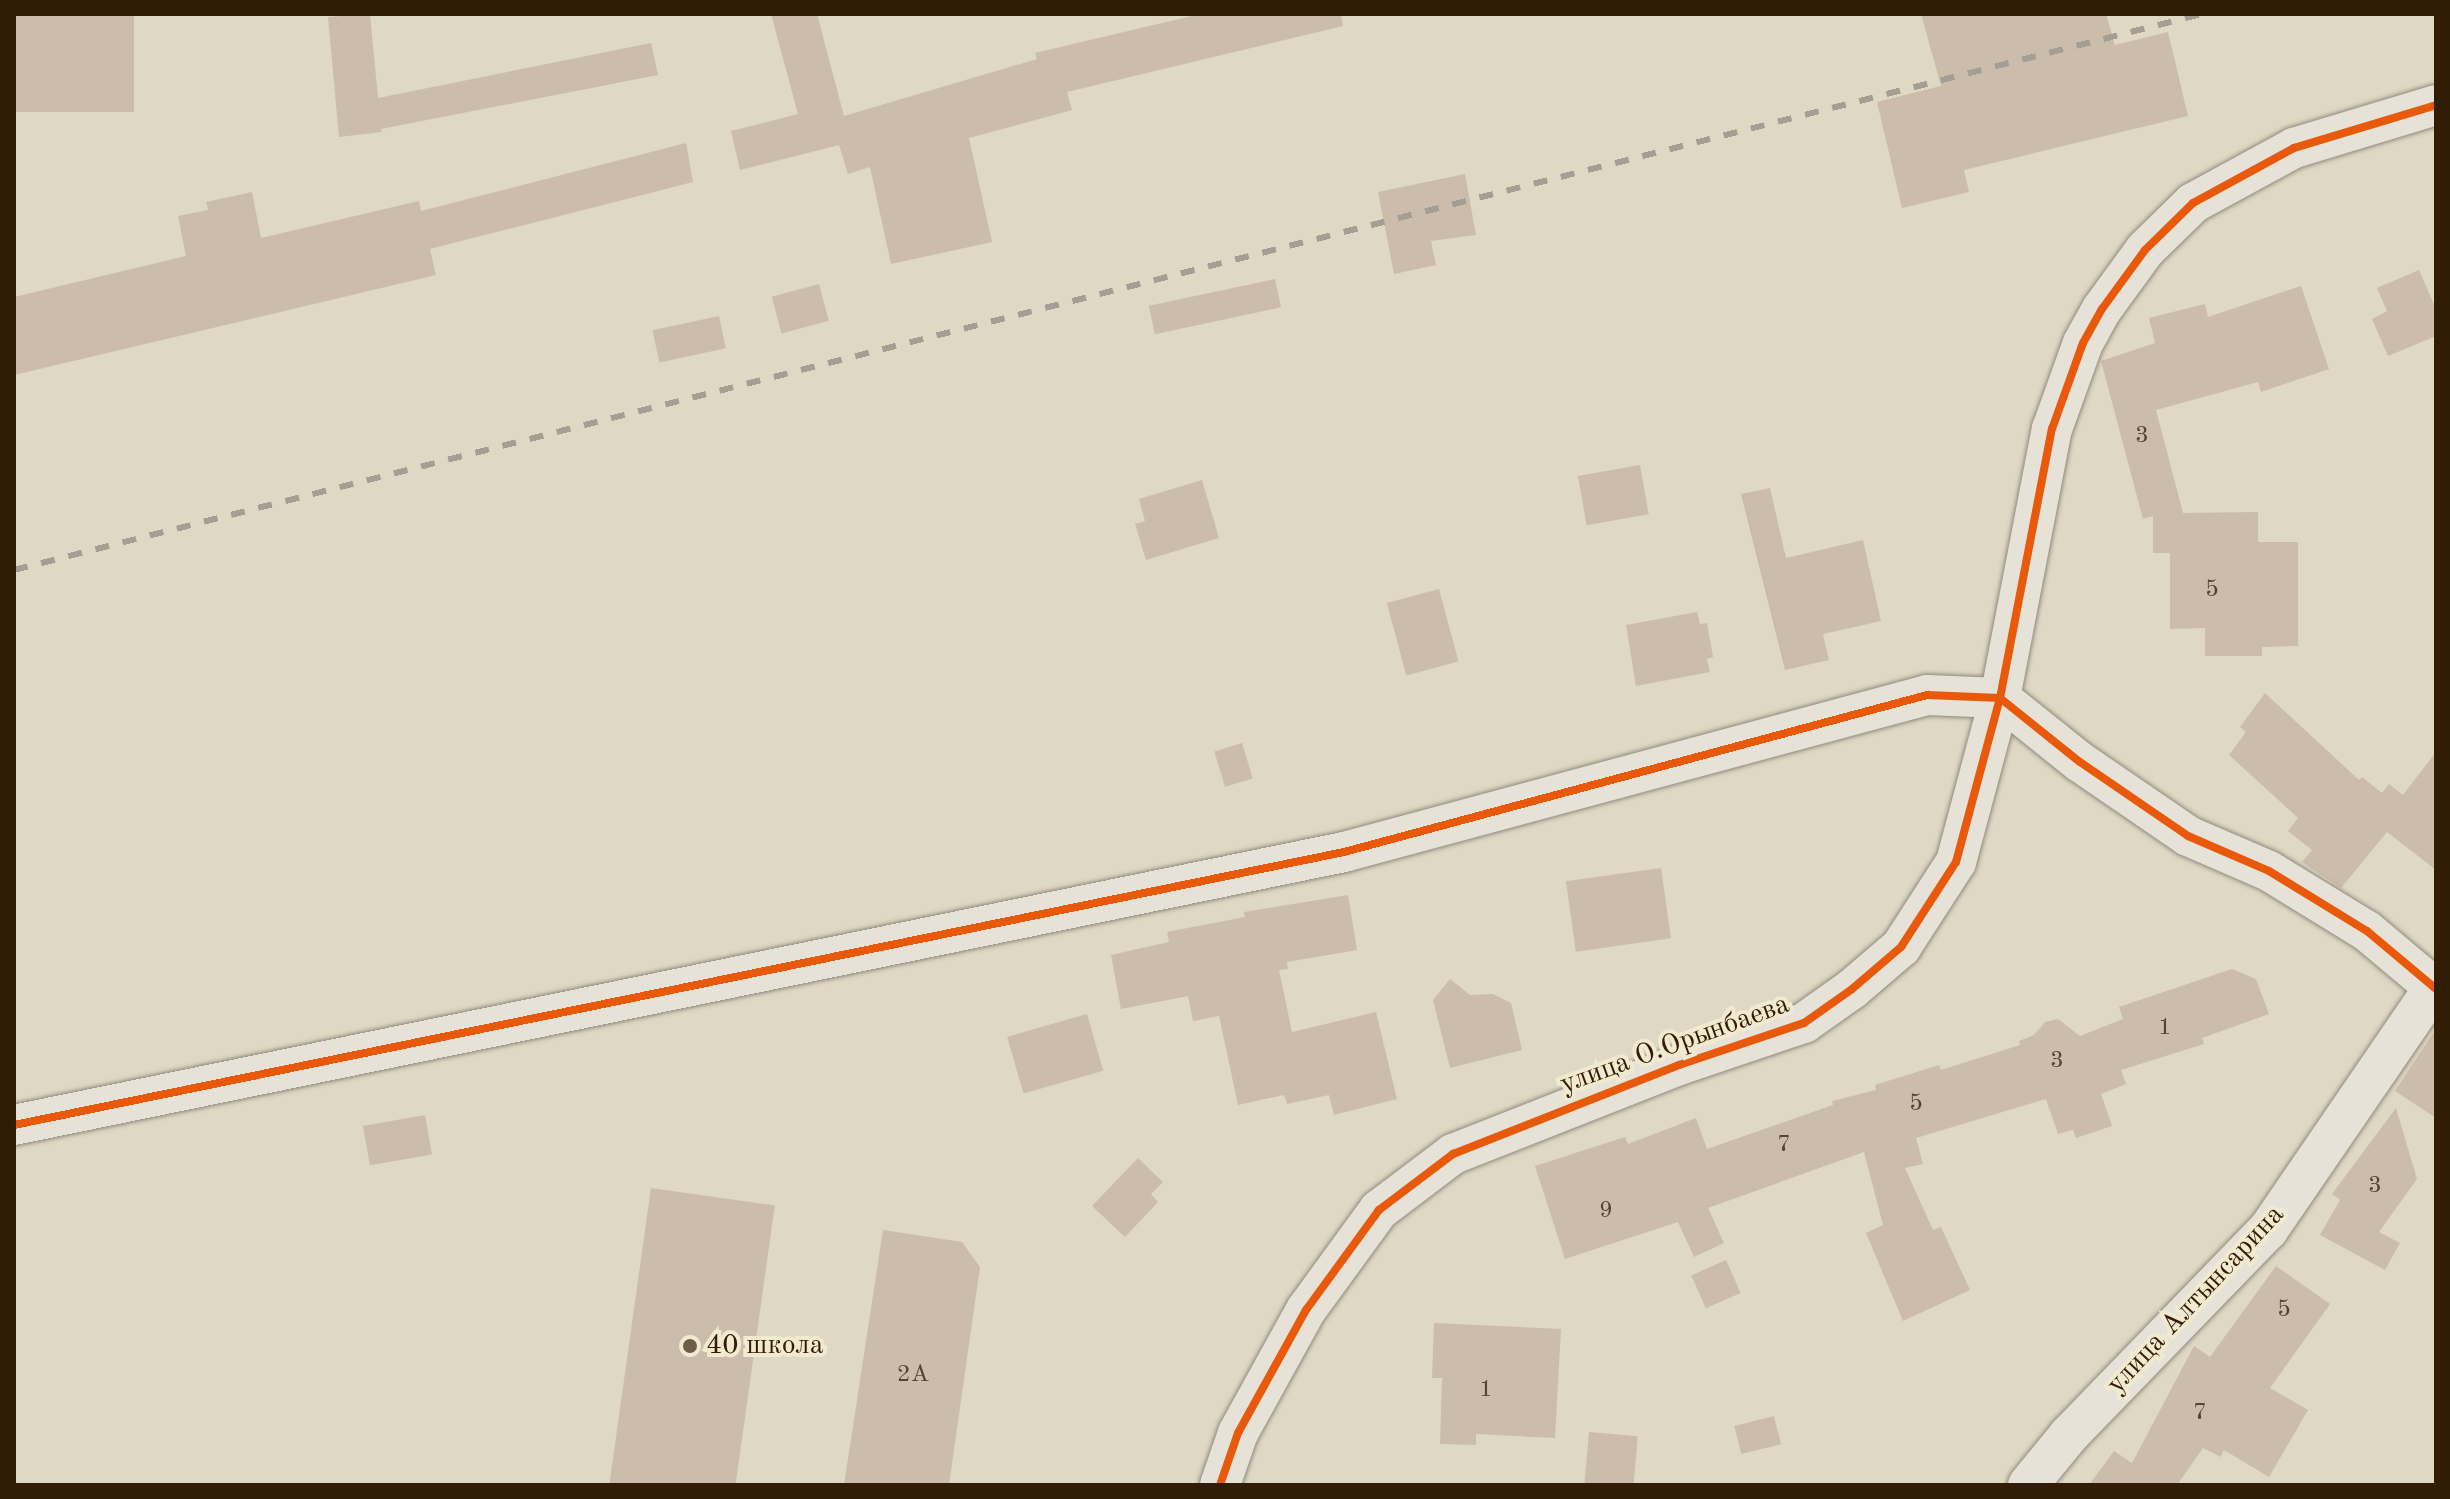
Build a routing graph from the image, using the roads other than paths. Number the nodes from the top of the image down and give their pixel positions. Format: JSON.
{"nodes":[{"id":1,"x":2436,"y":105,"type":"edge"},
{"id":2,"x":2000,"y":698,"type":"junction"},
{"id":3,"x":2435,"y":989,"type":"edge"},
{"id":4,"x":14,"y":1125,"type":"edge"},
{"id":5,"x":1220,"y":1485,"type":"edge"},
{"id":6,"x":2028,"y":1485,"type":"edge"}],
"edges":[{"from":1,"to":2,"type":"street","name":"улица О.Орынбаева"},
{"from":2,"to":3,"type":"street"},
{"from":2,"to":4,"type":"street"},
{"from":2,"to":5,"type":"street","name":"улица О.Орынбаева"},
{"from":3,"to":6,"type":"street","name":"улица Алтынсарина"}]}
